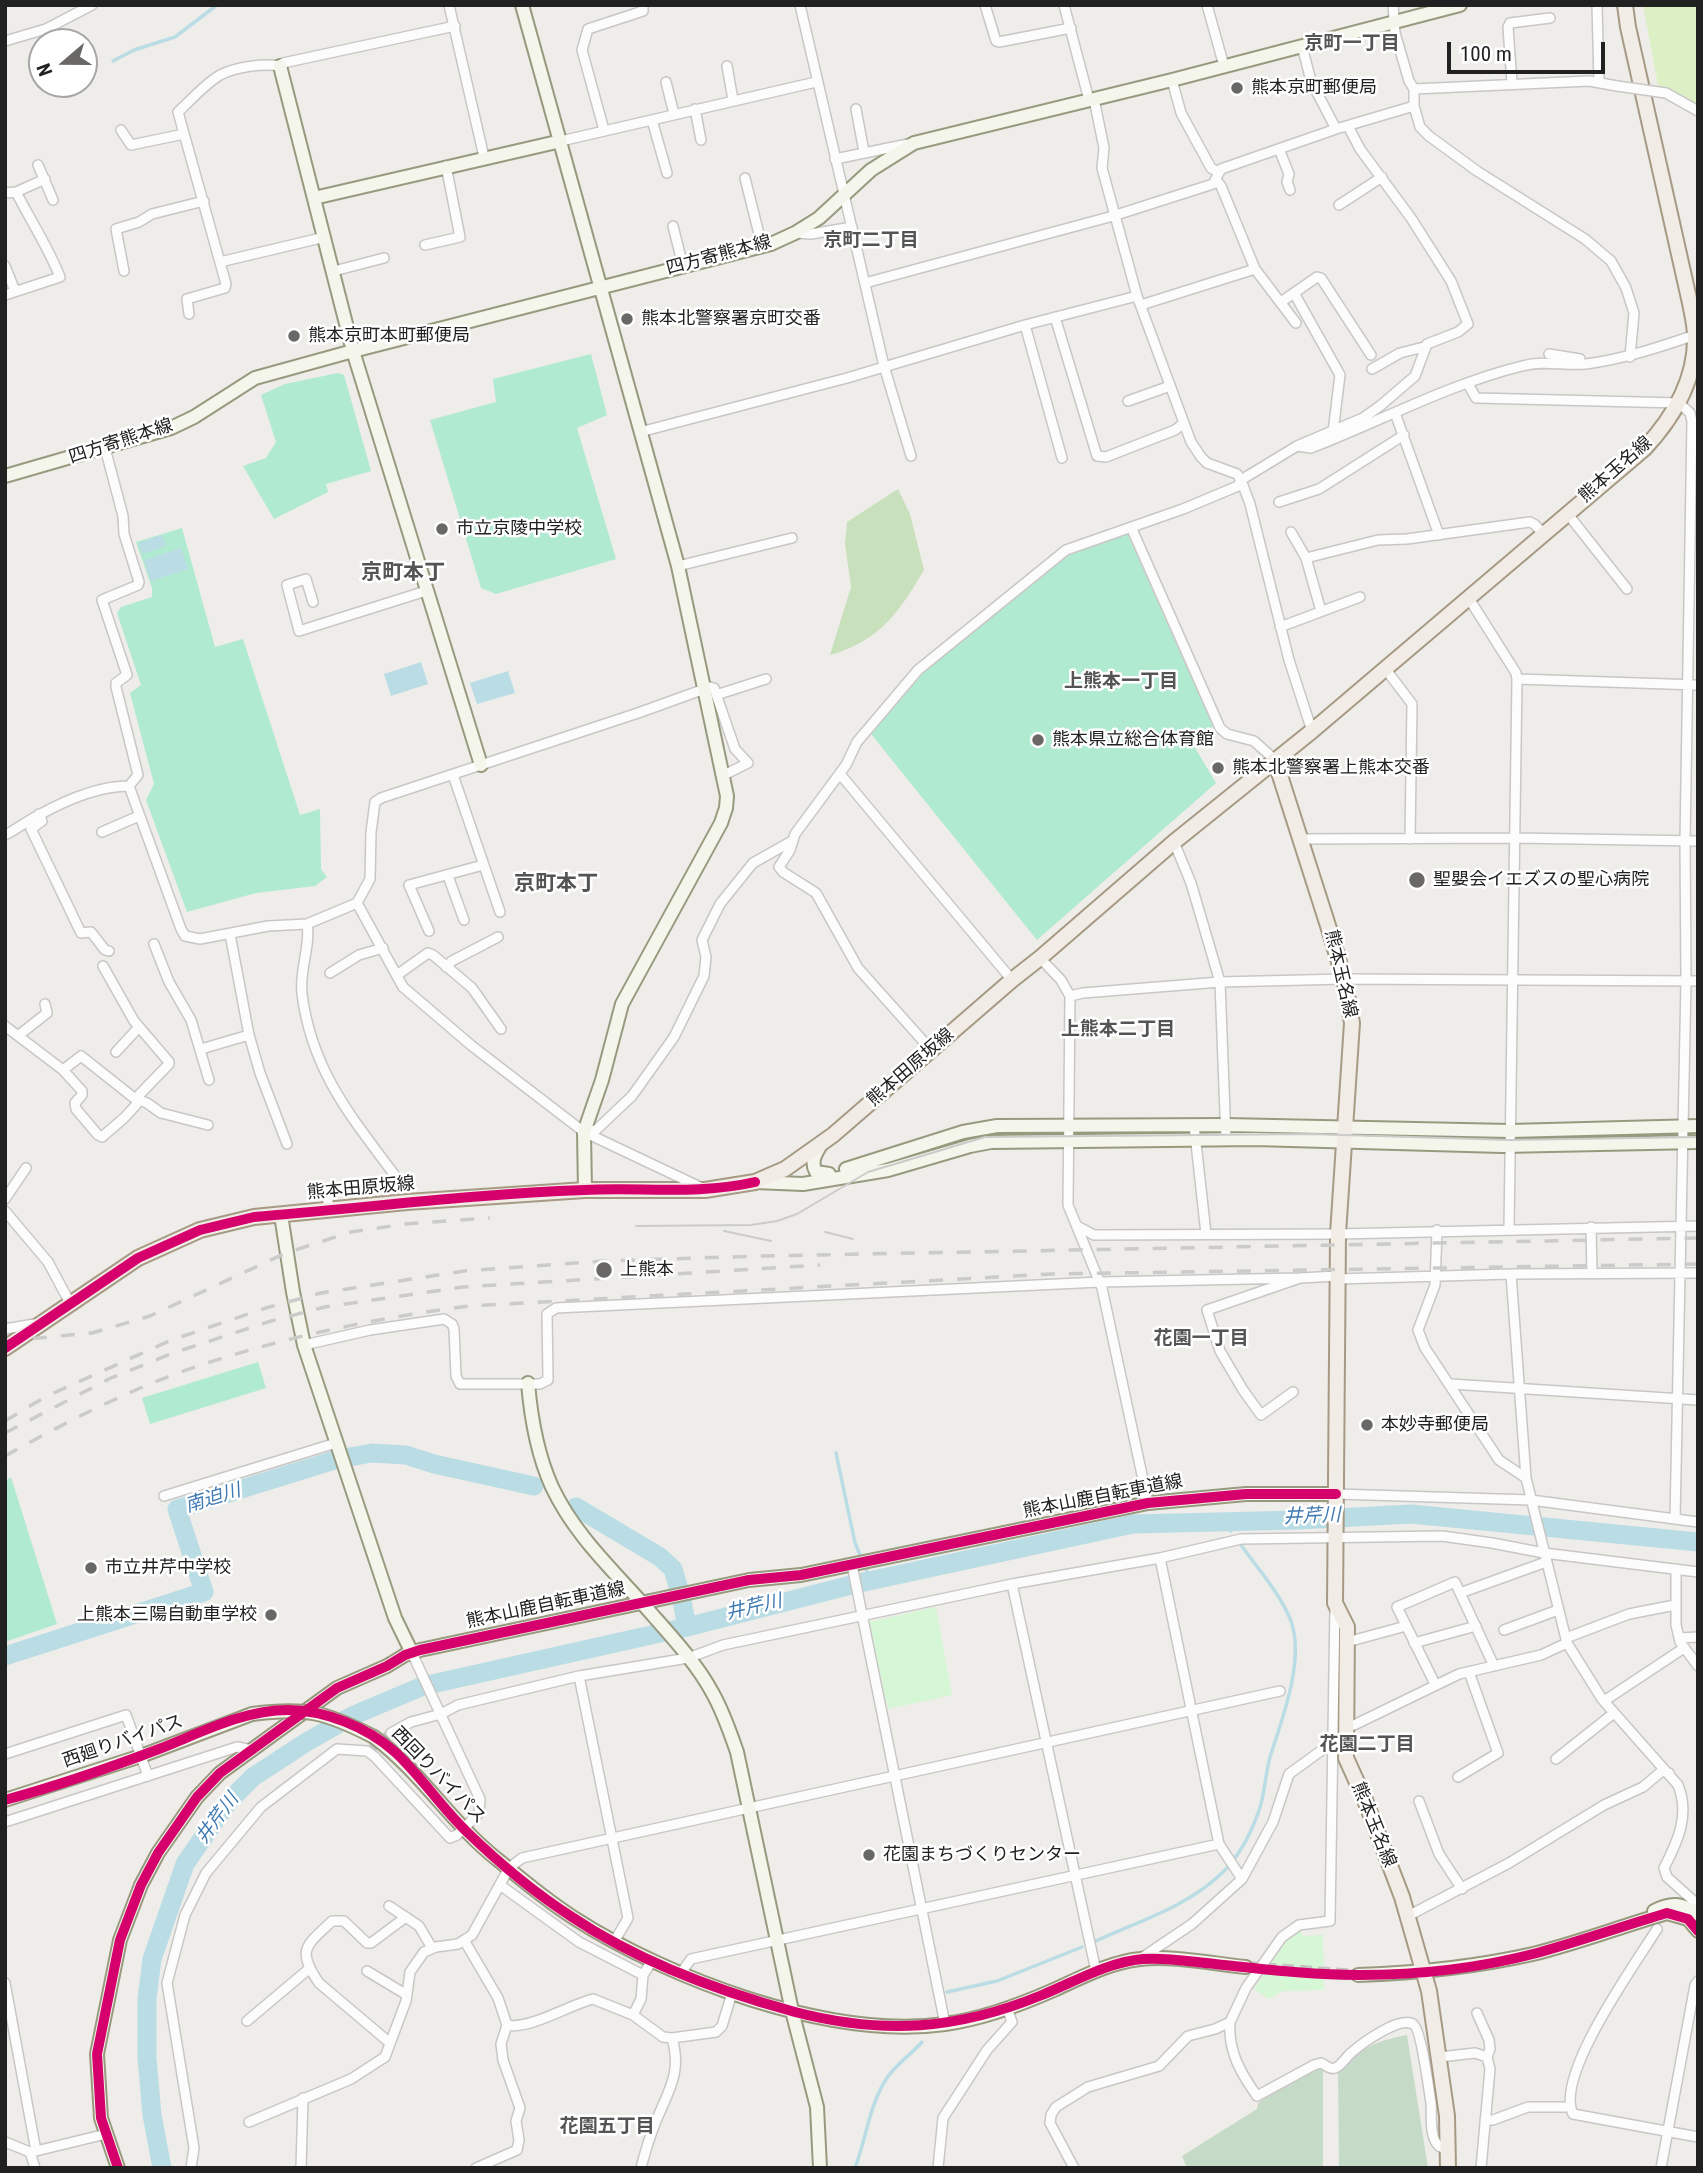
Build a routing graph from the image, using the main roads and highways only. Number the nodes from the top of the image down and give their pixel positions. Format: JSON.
{"nodes":[{"id":1,"x":1625,"y":5,"type":"edge"},
{"id":2,"x":1696,"y":358,"type":"edge"},
{"id":3,"x":1275,"y":760,"type":"junction"},
{"id":4,"x":5,"y":1348,"type":"edge"},
{"id":5,"x":1448,"y":2168,"type":"edge"}],
"edges":[{"from":1,"to":2,"type":"main road","name":"熊本玉名線"},
{"from":2,"to":3,"type":"main road","name":"熊本玉名線"},
{"from":3,"to":4,"type":"main road","name":"熊本田原坂線"},
{"from":3,"to":5,"type":"main road","name":"熊本玉名線"}]}
